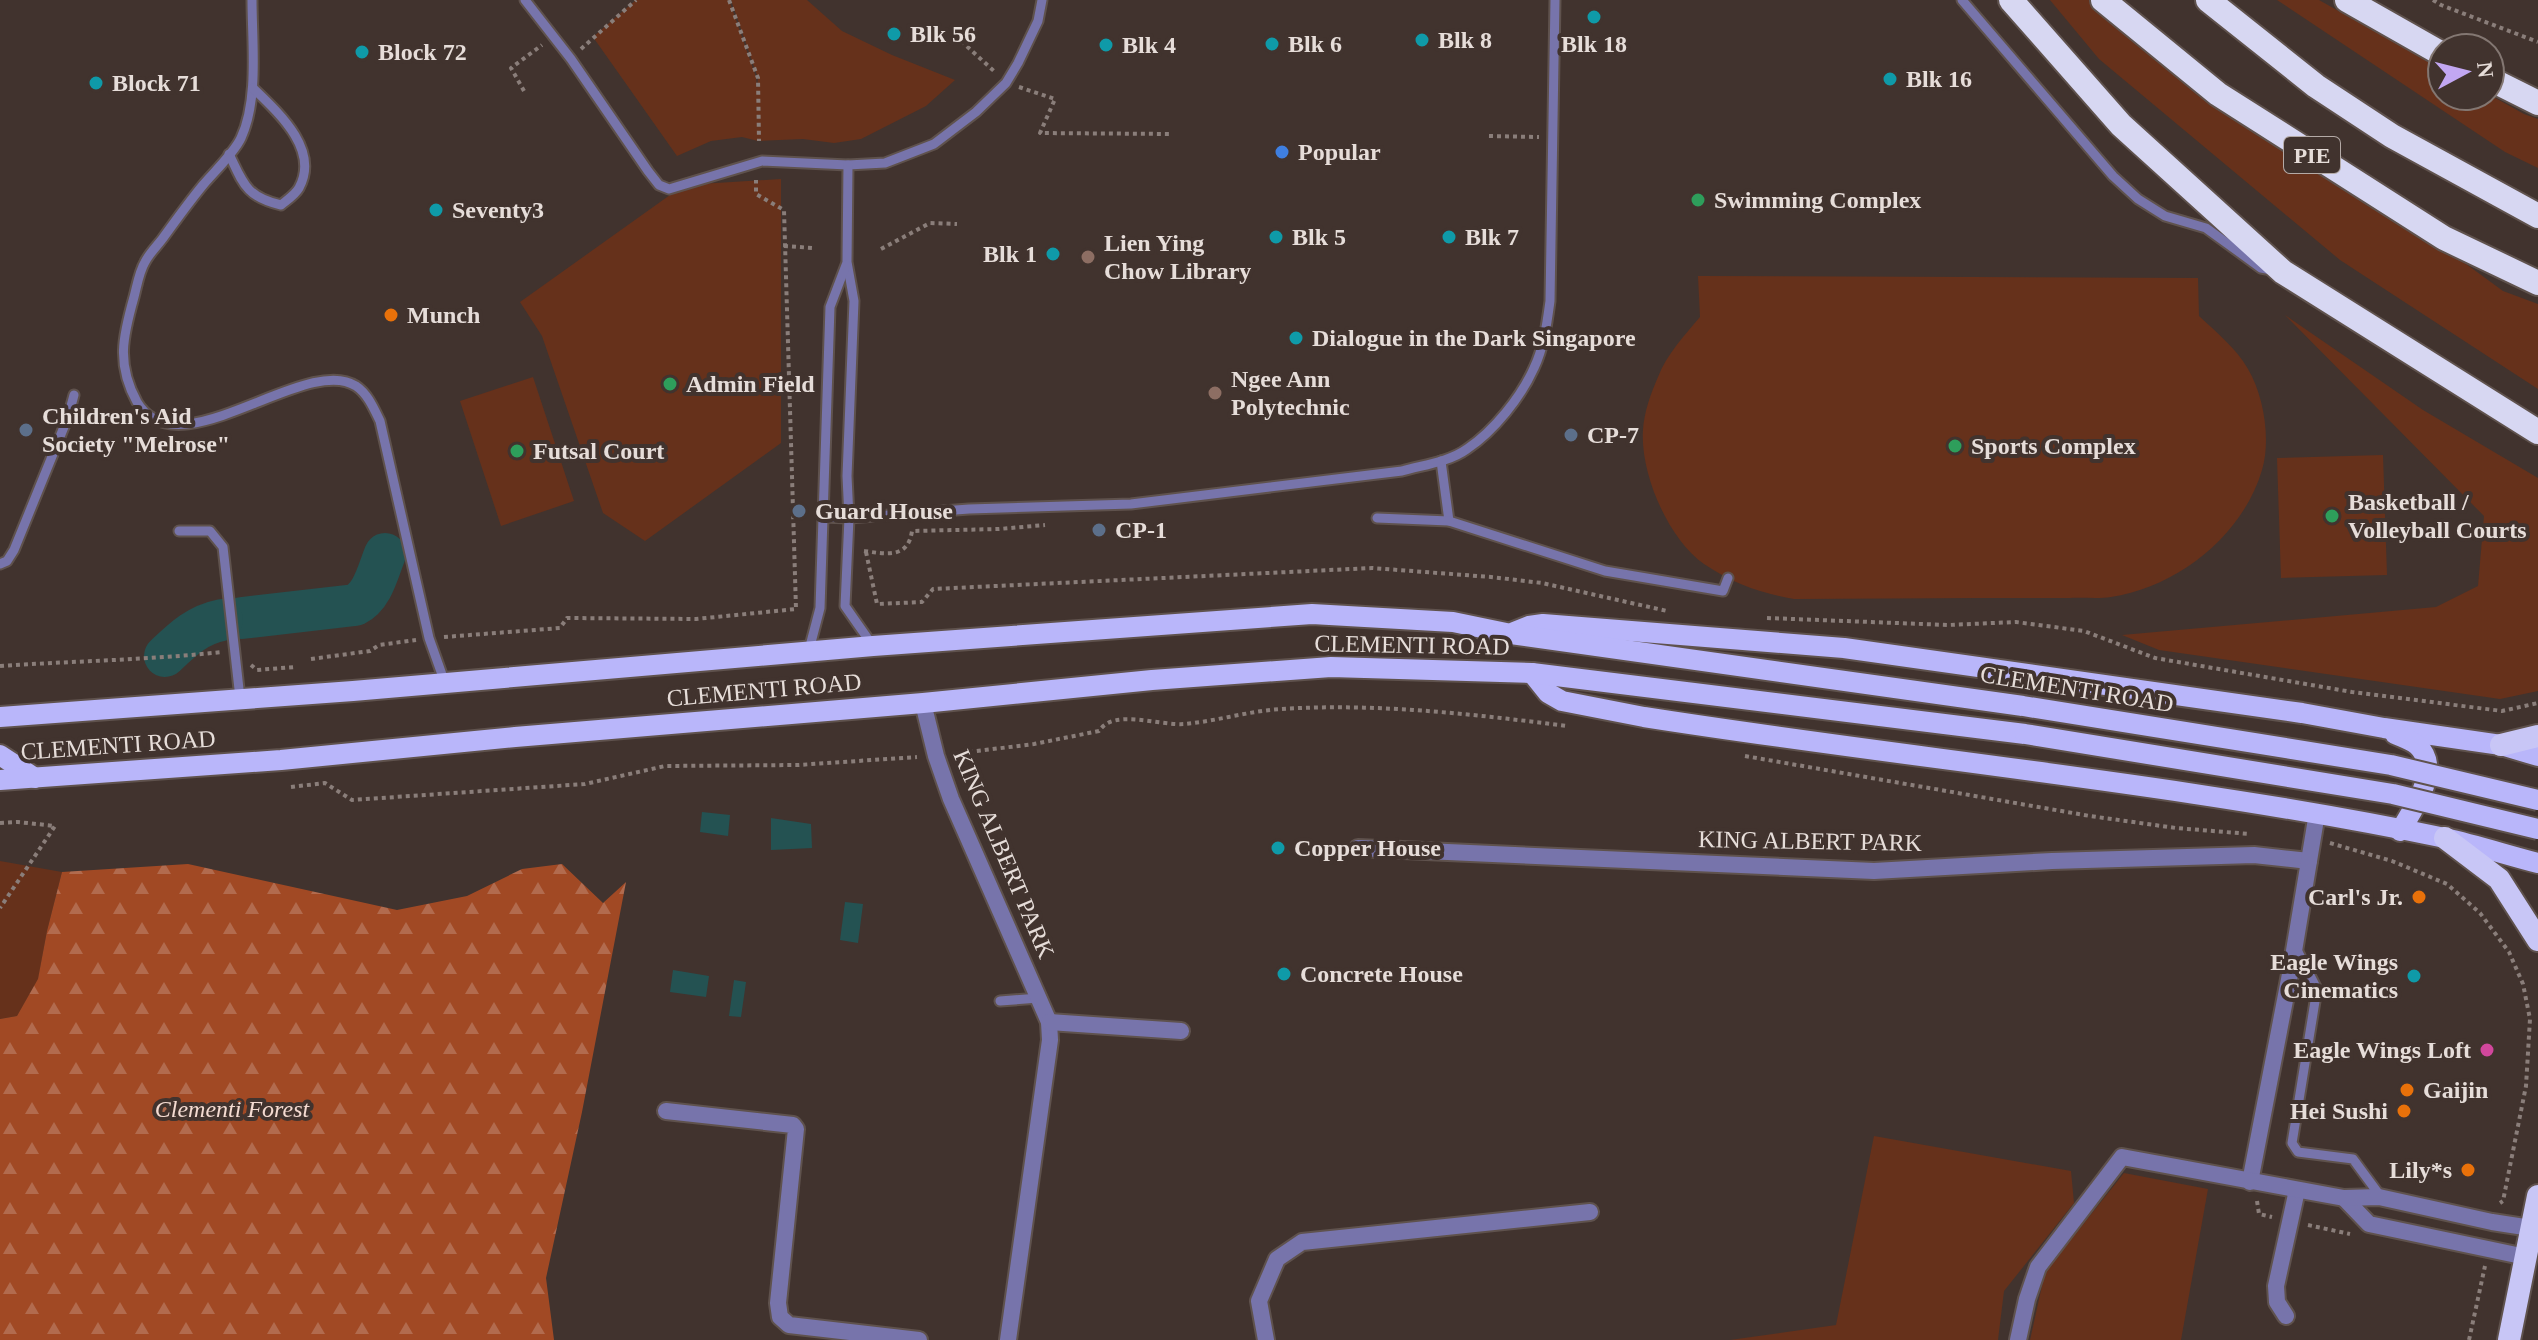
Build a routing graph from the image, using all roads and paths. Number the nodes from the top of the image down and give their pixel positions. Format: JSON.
{"nodes":[{"id":1,"x":252,"y":0,"type":"edge"},
{"id":2,"x":525,"y":0,"type":"edge"},
{"id":3,"x":636,"y":0,"type":"edge"},
{"id":4,"x":729,"y":0,"type":"edge"},
{"id":5,"x":1042,"y":0,"type":"edge"},
{"id":6,"x":1555,"y":0,"type":"edge"},
{"id":7,"x":1962,"y":0,"type":"edge"},
{"id":8,"x":2011,"y":0,"type":"edge"},
{"id":9,"x":2103,"y":0,"type":"edge"},
{"id":10,"x":2208,"y":0,"type":"edge"},
{"id":11,"x":2347,"y":0,"type":"edge"},
{"id":12,"x":2433,"y":0,"type":"edge"},
{"id":13,"x":554,"y":36,"type":"junction"},
{"id":14,"x":2538,"y":42,"type":"edge"},
{"id":15,"x":2426,"y":45,"type":"edge"},
{"id":16,"x":571,"y":59,"type":"junction"},
{"id":17,"x":2506,"y":87,"type":"edge"},
{"id":18,"x":253,"y":88,"type":"junction"},
{"id":19,"x":524,"y":91,"type":"dead end"},
{"id":20,"x":2538,"y":103,"type":"edge"},
{"id":21,"x":1040,"y":133,"type":"dead end"},
{"id":22,"x":1170,"y":134,"type":"dead end"},
{"id":23,"x":1489,"y":136,"type":"dead end"},
{"id":24,"x":1551,"y":136,"type":"junction"},
{"id":25,"x":759,"y":141,"type":"dead end"},
{"id":26,"x":229,"y":154,"type":"junction"},
{"id":27,"x":848,"y":165,"type":"junction"},
{"id":28,"x":756,"y":174,"type":"dead end"},
{"id":29,"x":2538,"y":216,"type":"edge"},
{"id":30,"x":957,"y":224,"type":"dead end"},
{"id":31,"x":784,"y":246,"type":"junction"},
{"id":32,"x":813,"y":248,"type":"dead end"},
{"id":33,"x":881,"y":249,"type":"dead end"},
{"id":34,"x":847,"y":262,"type":"junction"},
{"id":35,"x":2283,"y":272,"type":"junction"},
{"id":36,"x":2538,"y":283,"type":"edge"},
{"id":37,"x":74,"y":395,"type":"dead end"},
{"id":38,"x":2538,"y":432,"type":"edge"},
{"id":39,"x":1441,"y":461,"type":"junction"},
{"id":40,"x":822,"y":517,"type":"junction"},
{"id":41,"x":849,"y":518,"type":"junction"},
{"id":42,"x":1377,"y":518,"type":"dead end"},
{"id":43,"x":1449,"y":521,"type":"junction"},
{"id":44,"x":179,"y":531,"type":"dead end"},
{"id":45,"x":866,"y":552,"type":"dead end"},
{"id":46,"x":0,"y":564,"type":"edge"},
{"id":47,"x":1728,"y":578,"type":"dead end"},
{"id":48,"x":1668,"y":611,"type":"dead end"},
{"id":49,"x":1761,"y":618,"type":"dead end"},
{"id":50,"x":1511,"y":634,"type":"junction"},
{"id":51,"x":429,"y":638,"type":"junction"},
{"id":52,"x":873,"y":646,"type":"junction"},
{"id":53,"x":235,"y":651,"type":"junction"},
{"id":54,"x":808,"y":651,"type":"junction"},
{"id":55,"x":311,"y":659,"type":"dead end"},
{"id":56,"x":0,"y":666,"type":"edge"},
{"id":57,"x":295,"y":667,"type":"dead end"},
{"id":58,"x":1532,"y":673,"type":"junction"},
{"id":59,"x":445,"y":683,"type":"junction"},
{"id":60,"x":240,"y":699,"type":"junction"},
{"id":61,"x":923,"y":703,"type":"junction"},
{"id":62,"x":2538,"y":703,"type":"edge"},
{"id":63,"x":0,"y":717,"type":"edge"},
{"id":64,"x":1572,"y":727,"type":"dead end"},
{"id":65,"x":2384,"y":728,"type":"junction"},
{"id":66,"x":2538,"y":736,"type":"edge"},
{"id":67,"x":2501,"y":745,"type":"junction"},
{"id":68,"x":0,"y":755,"type":"edge"},
{"id":69,"x":1740,"y":755,"type":"dead end"},
{"id":70,"x":936,"y":756,"type":"junction"},
{"id":71,"x":2538,"y":756,"type":"edge"},
{"id":72,"x":35,"y":778,"type":"junction"},
{"id":73,"x":0,"y":780,"type":"edge"},
{"id":74,"x":291,"y":787,"type":"dead end"},
{"id":75,"x":2538,"y":800,"type":"edge"},
{"id":76,"x":2317,"y":813,"type":"junction"},
{"id":77,"x":0,"y":823,"type":"edge"},
{"id":78,"x":2538,"y":829,"type":"edge"},
{"id":79,"x":2400,"y":831,"type":"junction"},
{"id":80,"x":2251,"y":834,"type":"dead end"},
{"id":81,"x":2445,"y":838,"type":"junction"},
{"id":82,"x":2312,"y":839,"type":"junction"},
{"id":83,"x":1358,"y":848,"type":"dead end"},
{"id":84,"x":2309,"y":861,"type":"junction"},
{"id":85,"x":2538,"y":863,"type":"edge"},
{"id":86,"x":0,"y":908,"type":"edge"},
{"id":87,"x":2538,"y":940,"type":"edge"},
{"id":88,"x":2294,"y":945,"type":"junction"},
{"id":89,"x":1039,"y":998,"type":"junction"},
{"id":90,"x":1000,"y":1001,"type":"dead end"},
{"id":91,"x":1049,"y":1022,"type":"junction"},
{"id":92,"x":1181,"y":1031,"type":"dead end"},
{"id":93,"x":666,"y":1111,"type":"dead end"},
{"id":94,"x":2250,"y":1182,"type":"junction"},
{"id":95,"x":2297,"y":1190,"type":"junction"},
{"id":96,"x":2538,"y":1196,"type":"edge"},
{"id":97,"x":2381,"y":1197,"type":"junction"},
{"id":98,"x":2344,"y":1198,"type":"junction"},
{"id":99,"x":2497,"y":1206,"type":"dead end"},
{"id":100,"x":2433,"y":1209,"type":"junction"},
{"id":101,"x":1590,"y":1212,"type":"dead end"},
{"id":102,"x":2531,"y":1228,"type":"junction"},
{"id":103,"x":2427,"y":1237,"type":"junction"},
{"id":104,"x":2526,"y":1257,"type":"junction"},
{"id":105,"x":2486,"y":1264,"type":"dead end"},
{"id":106,"x":2286,"y":1316,"type":"dead end"},
{"id":107,"x":811,"y":1334,"type":"edge"},
{"id":108,"x":919,"y":1340,"type":"edge"},
{"id":109,"x":1008,"y":1340,"type":"edge"},
{"id":110,"x":1266,"y":1340,"type":"edge"},
{"id":111,"x":2018,"y":1340,"type":"edge"},
{"id":112,"x":2469,"y":1340,"type":"edge"},
{"id":113,"x":2509,"y":1340,"type":"edge"}],
"edges":[{"from":1,"to":18,"type":"lane"},
{"from":2,"to":13,"type":"lane"},
{"from":3,"to":16,"type":"path"},
{"from":4,"to":25,"type":"path"},
{"from":5,"to":27,"type":"lane"},
{"from":6,"to":24,"type":"lane"},
{"from":7,"to":35,"type":"lane"},
{"from":8,"to":35,"type":"highway"},
{"from":9,"to":36,"type":"highway","number":"PIE"},
{"from":10,"to":29,"type":"highway","number":"PIE"},
{"from":11,"to":15,"type":"highway"},
{"from":12,"to":14,"type":"path"},
{"from":13,"to":16,"type":"lane"},
{"from":13,"to":19,"type":"path"},
{"from":16,"to":27,"type":"lane"},
{"from":17,"to":20,"type":"highway"},
{"from":18,"to":26,"type":"lane"},
{"from":18,"to":26,"type":"lane"},
{"from":21,"to":22,"type":"path"},
{"from":23,"to":24,"type":"path"},
{"from":24,"to":39,"type":"lane"},
{"from":26,"to":51,"type":"lane"},
{"from":27,"to":34,"type":"lane"},
{"from":28,"to":31,"type":"path"},
{"from":30,"to":33,"type":"path"},
{"from":31,"to":32,"type":"path"},
{"from":31,"to":51,"type":"path"},
{"from":34,"to":40,"type":"lane"},
{"from":34,"to":41,"type":"lane"},
{"from":35,"to":38,"type":"highway"},
{"from":37,"to":46,"type":"lane"},
{"from":39,"to":41,"type":"lane"},
{"from":39,"to":43,"type":"lane"},
{"from":40,"to":41,"type":"lane"},
{"from":40,"to":54,"type":"lane"},
{"from":41,"to":52,"type":"lane"},
{"from":42,"to":43,"type":"lane"},
{"from":43,"to":47,"type":"lane"},
{"from":44,"to":53,"type":"lane"},
{"from":45,"to":48,"type":"path"},
{"from":49,"to":62,"type":"path"},
{"from":50,"to":52,"type":"main road","name":"CLEMENTI ROAD"},
{"from":50,"to":65,"type":"main road","name":"CLEMENTI ROAD"},
{"from":50,"to":75,"type":"main road","name":"CLEMENTI ROAD","bridge":true},
{"from":51,"to":55,"type":"path"},
{"from":51,"to":59,"type":"lane"},
{"from":52,"to":54,"type":"main road","name":"CLEMENTI ROAD"},
{"from":53,"to":56,"type":"path"},
{"from":53,"to":57,"type":"path"},
{"from":53,"to":60,"type":"lane"},
{"from":54,"to":59,"type":"main road","name":"CLEMENTI ROAD"},
{"from":58,"to":61,"type":"main road","name":"CLEMENTI ROAD"},
{"from":58,"to":76,"type":"main road","name":"CLEMENTI ROAD"},
{"from":58,"to":78,"type":"main road","name":"CLEMENTI ROAD","bridge":true},
{"from":59,"to":60,"type":"main road","name":"CLEMENTI ROAD"},
{"from":60,"to":63,"type":"main road","name":"CLEMENTI ROAD"},
{"from":61,"to":70,"type":"street","name":"KING ALBERT PARK"},
{"from":61,"to":72,"type":"main road","name":"CLEMENTI ROAD"},
{"from":64,"to":70,"type":"path"},
{"from":65,"to":67,"type":"main road","name":"CLEMENTI ROAD"},
{"from":65,"to":79,"type":"main road"},
{"from":66,"to":67,"type":"highway"},
{"from":67,"to":71,"type":"main road","name":"CLEMENTI ROAD"},
{"from":68,"to":72,"type":"main road"},
{"from":69,"to":80,"type":"path"},
{"from":70,"to":74,"type":"path"},
{"from":70,"to":89,"type":"street","name":"KING ALBERT PARK"},
{"from":72,"to":73,"type":"main road","name":"CLEMENTI ROAD"},
{"from":76,"to":79,"type":"main road","name":"CLEMENTI ROAD"},
{"from":76,"to":82,"type":"street"},
{"from":77,"to":86,"type":"path"},
{"from":79,"to":81,"type":"main road","name":"CLEMENTI ROAD"},
{"from":81,"to":85,"type":"main road","name":"CLEMENTI ROAD"},
{"from":81,"to":87,"type":"highway"},
{"from":82,"to":84,"type":"street"},
{"from":82,"to":99,"type":"path"},
{"from":83,"to":84,"type":"street","name":"KING ALBERT PARK"},
{"from":84,"to":88,"type":"street"},
{"from":88,"to":94,"type":"street"},
{"from":88,"to":97,"type":"lane"},
{"from":89,"to":90,"type":"lane"},
{"from":89,"to":91,"type":"street","name":"KING ALBERT PARK"},
{"from":91,"to":92,"type":"street"},
{"from":91,"to":109,"type":"street","name":"KING ALBERT PARK"},
{"from":93,"to":107,"type":"street"},
{"from":94,"to":95,"type":"street"},
{"from":94,"to":111,"type":"street"},
{"from":95,"to":98,"type":"street"},
{"from":95,"to":106,"type":"street"},
{"from":96,"to":102,"type":"highway"},
{"from":97,"to":98,"type":"street"},
{"from":97,"to":100,"type":"street"},
{"from":98,"to":103,"type":"street"},
{"from":100,"to":102,"type":"street"},
{"from":100,"to":103,"type":"street"},
{"from":101,"to":110,"type":"street"},
{"from":102,"to":104,"type":"highway"},
{"from":103,"to":104,"type":"street"},
{"from":104,"to":113,"type":"highway"},
{"from":105,"to":112,"type":"path"},
{"from":107,"to":108,"type":"street"}]}
